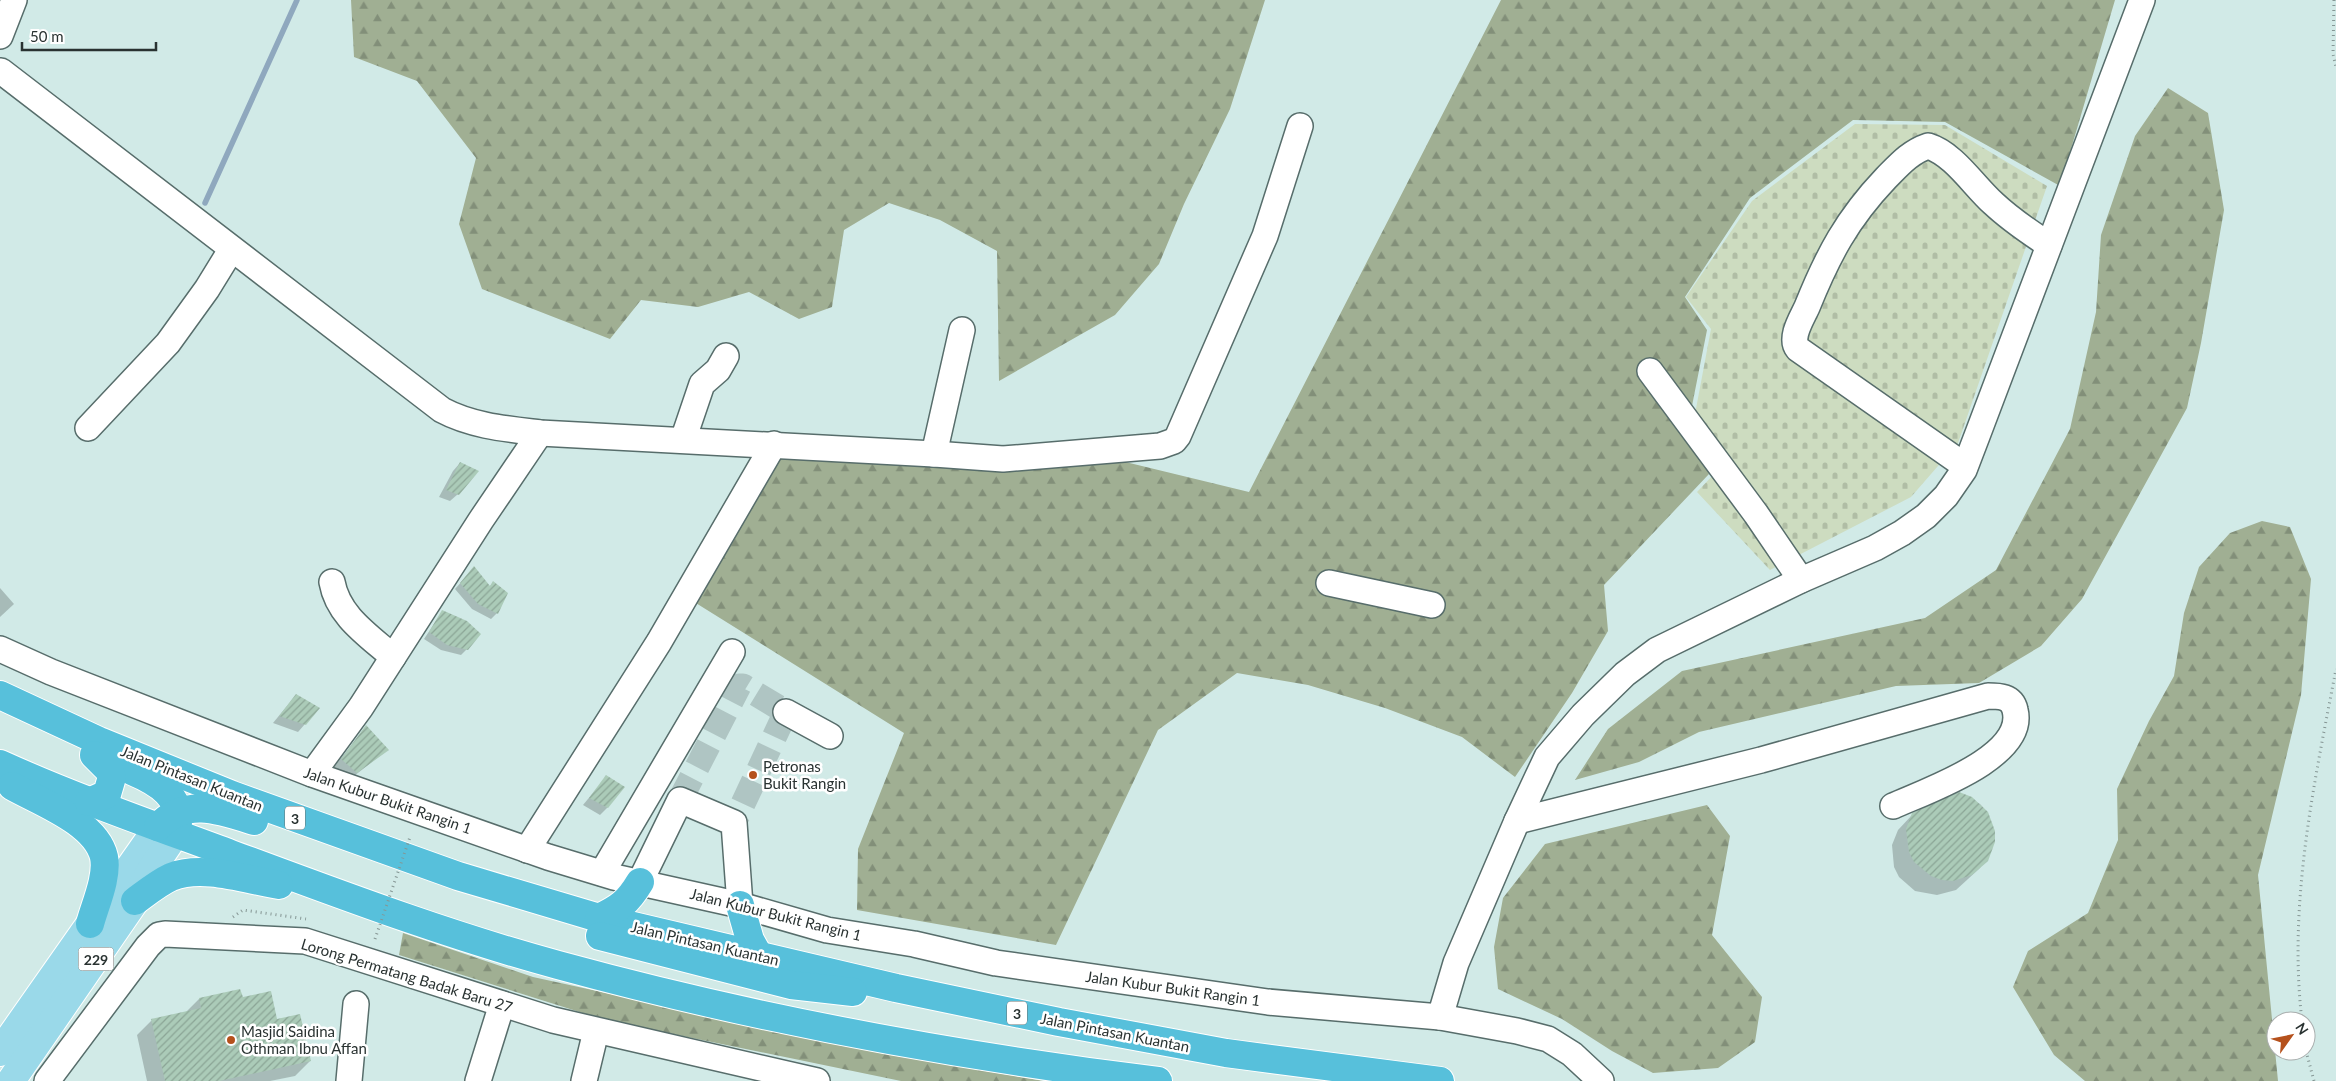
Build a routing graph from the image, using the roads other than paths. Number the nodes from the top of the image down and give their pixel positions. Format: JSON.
{"nodes":[{"id":1,"x":14,"y":0,"type":"edge"},
{"id":2,"x":2142,"y":0,"type":"edge"},
{"id":3,"x":0,"y":36,"type":"edge"},
{"id":4,"x":0,"y":66,"type":"edge"},
{"id":5,"x":1300,"y":126,"type":"dead end"},
{"id":6,"x":2049,"y":245,"type":"junction"},
{"id":7,"x":231,"y":250,"type":"junction"},
{"id":8,"x":962,"y":330,"type":"dead end"},
{"id":9,"x":726,"y":356,"type":"dead end"},
{"id":10,"x":1650,"y":371,"type":"dead end"},
{"id":11,"x":88,"y":428,"type":"dead end"},
{"id":12,"x":540,"y":434,"type":"junction"},
{"id":13,"x":683,"y":440,"type":"junction"},
{"id":14,"x":774,"y":444,"type":"junction"},
{"id":15,"x":934,"y":454,"type":"junction"},
{"id":16,"x":1965,"y":466,"type":"junction"},
{"id":17,"x":1800,"y":580,"type":"junction"},
{"id":18,"x":332,"y":582,"type":"dead end"},
{"id":19,"x":1329,"y":583,"type":"dead end"},
{"id":20,"x":1432,"y":605,"type":"dead end"},
{"id":21,"x":0,"y":649,"type":"edge"},
{"id":22,"x":732,"y":652,"type":"dead end"},
{"id":23,"x":392,"y":657,"type":"junction"},
{"id":24,"x":0,"y":695,"type":"edge"},
{"id":25,"x":786,"y":712,"type":"dead end"},
{"id":26,"x":0,"y":713,"type":"edge"},
{"id":27,"x":830,"y":736,"type":"dead end"},
{"id":28,"x":94,"y":755,"type":"junction"},
{"id":29,"x":0,"y":764,"type":"edge"},
{"id":30,"x":312,"y":774,"type":"junction"},
{"id":31,"x":0,"y":778,"type":"edge"},
{"id":32,"x":90,"y":802,"type":"junction"},
{"id":33,"x":1894,"y":806,"type":"dead end"},
{"id":34,"x":1517,"y":821,"type":"junction"},
{"id":35,"x":170,"y":824,"type":"junction"},
{"id":36,"x":527,"y":850,"type":"junction"},
{"id":37,"x":602,"y":873,"type":"junction"},
{"id":38,"x":640,"y":882,"type":"junction"},
{"id":39,"x":350,"y":898,"type":"junction"},
{"id":40,"x":135,"y":901,"type":"junction"},
{"id":41,"x":740,"y":905,"type":"junction"},
{"id":42,"x":599,"y":918,"type":"junction"},
{"id":43,"x":90,"y":924,"type":"junction"},
{"id":44,"x":759,"y":956,"type":"junction"},
{"id":45,"x":896,"y":988,"type":"junction"},
{"id":46,"x":356,"y":1004,"type":"dead end"},
{"id":47,"x":502,"y":1004,"type":"junction"},
{"id":48,"x":1440,"y":1018,"type":"junction"},
{"id":49,"x":596,"y":1031,"type":"junction"},
{"id":50,"x":0,"y":1052,"type":"edge"},
{"id":51,"x":11,"y":1081,"type":"edge"},
{"id":52,"x":47,"y":1081,"type":"edge"},
{"id":53,"x":349,"y":1081,"type":"edge"},
{"id":54,"x":478,"y":1081,"type":"edge"},
{"id":55,"x":584,"y":1081,"type":"edge"},
{"id":56,"x":817,"y":1081,"type":"edge"},
{"id":57,"x":1158,"y":1081,"type":"edge"},
{"id":58,"x":1440,"y":1081,"type":"edge"},
{"id":59,"x":1601,"y":1081,"type":"edge"}],
"edges":[{"from":1,"to":3,"type":"street"},
{"from":2,"to":6,"type":"street"},
{"from":4,"to":7,"type":"street"},
{"from":5,"to":15,"type":"street"},
{"from":6,"to":16,"type":"street"},
{"from":6,"to":16,"type":"street"},
{"from":7,"to":11,"type":"street"},
{"from":7,"to":12,"type":"street"},
{"from":8,"to":15,"type":"street"},
{"from":9,"to":13,"type":"street"},
{"from":10,"to":17,"type":"street"},
{"from":12,"to":13,"type":"street"},
{"from":12,"to":23,"type":"street"},
{"from":13,"to":14,"type":"street"},
{"from":14,"to":15,"type":"street"},
{"from":14,"to":36,"type":"street"},
{"from":16,"to":17,"type":"street"},
{"from":17,"to":34,"type":"street"},
{"from":18,"to":23,"type":"street"},
{"from":19,"to":20,"type":"street"},
{"from":21,"to":30,"type":"street","name":"Jalan Kubur Bukit Rangin 1"},
{"from":22,"to":37,"type":"street"},
{"from":23,"to":30,"type":"street"},
{"from":24,"to":42,"type":"highway","name":"Jalan Pintasan Kuantan","number":"3"},
{"from":25,"to":27,"type":"street"},
{"from":26,"to":28,"type":"highway"},
{"from":28,"to":32,"type":"highway"},
{"from":28,"to":35,"type":"highway"},
{"from":29,"to":32,"type":"highway"},
{"from":30,"to":36,"type":"street","name":"Jalan Kubur Bukit Rangin 1"},
{"from":31,"to":43,"type":"highway"},
{"from":32,"to":35,"type":"highway"},
{"from":33,"to":34,"type":"street"},
{"from":34,"to":48,"type":"street"},
{"from":35,"to":39,"type":"highway"},
{"from":35,"to":40,"type":"main road","number":"229"},
{"from":35,"to":43,"type":"main road","number":"229"},
{"from":35,"to":45,"type":"highway"},
{"from":36,"to":37,"type":"street","name":"Jalan Kubur Bukit Rangin 1"},
{"from":37,"to":38,"type":"street","name":"Jalan Kubur Bukit Rangin 1"},
{"from":38,"to":41,"type":"street","name":"Jalan Kubur Bukit Rangin 1"},
{"from":38,"to":41,"type":"street"},
{"from":38,"to":42,"type":"highway"},
{"from":39,"to":40,"type":"highway"},
{"from":39,"to":57,"type":"highway"},
{"from":40,"to":51,"type":"main road","number":"229"},
{"from":41,"to":44,"type":"highway"},
{"from":41,"to":48,"type":"street","name":"Jalan Kubur Bukit Rangin 1"},
{"from":42,"to":44,"type":"highway","name":"Jalan Pintasan Kuantan","number":"3"},
{"from":43,"to":50,"type":"main road","number":"229"},
{"from":44,"to":45,"type":"highway","name":"Jalan Pintasan Kuantan","number":"3"},
{"from":45,"to":58,"type":"highway","name":"Jalan Pintasan Kuantan","number":"3"},
{"from":46,"to":53,"type":"street"},
{"from":47,"to":49,"type":"street","name":"Lorong Permatang Badak Baru 27"},
{"from":47,"to":52,"type":"street","name":"Lorong Permatang Badak Baru 27"},
{"from":47,"to":54,"type":"street"},
{"from":48,"to":59,"type":"street","name":"Jalan Kubur Bukit Rangin 1"},
{"from":49,"to":55,"type":"street"},
{"from":49,"to":56,"type":"street","name":"Lorong Permatang Badak Baru 27"}]}
